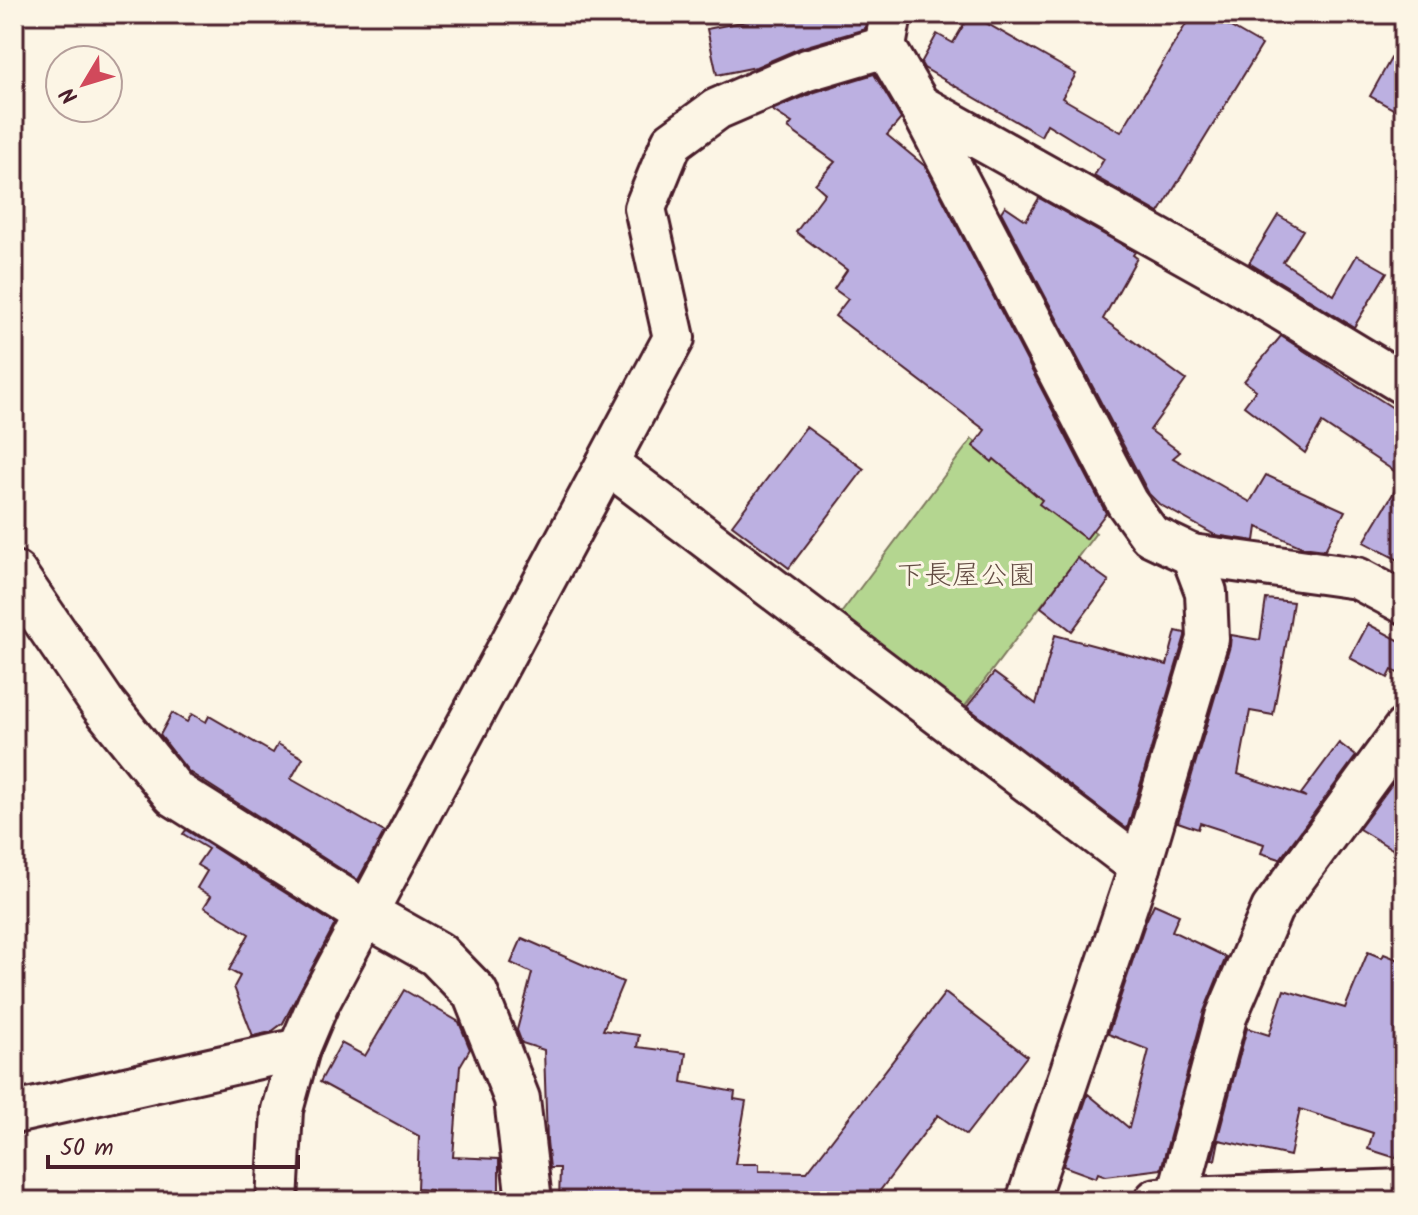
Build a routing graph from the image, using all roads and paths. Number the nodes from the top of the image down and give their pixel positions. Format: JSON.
{"nodes":[{"id":1,"x":888,"y":30,"type":"edge"},
{"id":2,"x":919,"y":105,"type":"junction"},
{"id":3,"x":1404,"y":384,"type":"edge"},
{"id":4,"x":607,"y":463,"type":"junction"},
{"id":5,"x":1192,"y":555,"type":"junction"},
{"id":6,"x":14,"y":574,"type":"edge"},
{"id":7,"x":1404,"y":603,"type":"edge"},
{"id":8,"x":1404,"y":729,"type":"edge"},
{"id":9,"x":1140,"y":867,"type":"junction"},
{"id":10,"x":366,"y":914,"type":"junction"},
{"id":11,"x":299,"y":1049,"type":"junction"},
{"id":12,"x":14,"y":1113,"type":"edge"},
{"id":13,"x":1404,"y":1192,"type":"edge"},
{"id":14,"x":1332,"y":1197,"type":"edge"},
{"id":15,"x":1167,"y":1200,"type":"edge"},
{"id":16,"x":277,"y":1201,"type":"edge"},
{"id":17,"x":529,"y":1201,"type":"edge"},
{"id":18,"x":1027,"y":1201,"type":"edge"}],
"edges":[{"from":1,"to":2,"type":"street"},
{"from":1,"to":4,"type":"street"},
{"from":2,"to":3,"type":"street"},
{"from":2,"to":5,"type":"street"},
{"from":4,"to":9,"type":"street"},
{"from":4,"to":10,"type":"street"},
{"from":5,"to":7,"type":"street"},
{"from":5,"to":9,"type":"street"},
{"from":6,"to":10,"type":"main road"},
{"from":8,"to":15,"type":"street"},
{"from":9,"to":18,"type":"street"},
{"from":10,"to":11,"type":"street"},
{"from":10,"to":17,"type":"main road"},
{"from":11,"to":12,"type":"street"},
{"from":11,"to":16,"type":"street"},
{"from":13,"to":14,"type":"main road"},
{"from":14,"to":15,"type":"main road"}]}
